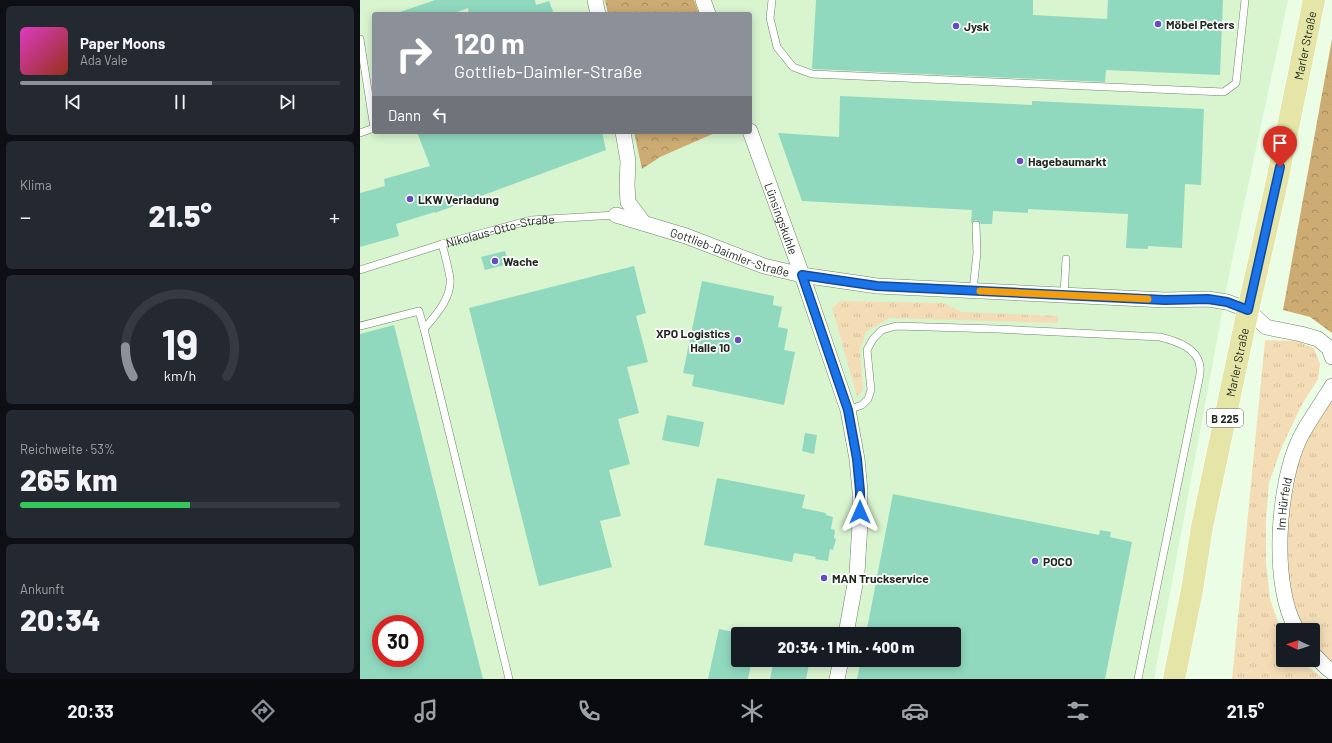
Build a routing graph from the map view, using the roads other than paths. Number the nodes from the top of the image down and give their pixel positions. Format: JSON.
{"nodes":[{"id":1,"x":594,"y":0,"type":"edge"},
{"id":2,"x":703,"y":0,"type":"edge"},
{"id":3,"x":772,"y":0,"type":"edge"},
{"id":4,"x":1245,"y":0,"type":"edge"},
{"id":5,"x":1314,"y":0,"type":"edge"},
{"id":6,"x":597,"y":12,"type":"edge"},
{"id":7,"x":707,"y":12,"type":"edge"},
{"id":8,"x":360,"y":39,"type":"edge"},
{"id":9,"x":372,"y":115,"type":"edge"},
{"id":10,"x":372,"y":129,"type":"edge"},
{"id":11,"x":360,"y":133,"type":"edge"},
{"id":12,"x":623,"y":134,"type":"edge"},
{"id":13,"x":751,"y":134,"type":"edge"},
{"id":14,"x":616,"y":215,"type":"joint"},
{"id":15,"x":643,"y":222,"type":"junction"},
{"id":16,"x":976,"y":225,"type":"dead end"},
{"id":17,"x":442,"y":244,"type":"junction"},
{"id":18,"x":1066,"y":259,"type":"dead end"},
{"id":19,"x":360,"y":270,"type":"edge"},
{"id":20,"x":802,"y":275,"type":"junction"},
{"id":21,"x":973,"y":290,"type":"junction"},
{"id":22,"x":1064,"y":295,"type":"junction"},
{"id":23,"x":1248,"y":310,"type":"junction"},
{"id":24,"x":360,"y":326,"type":"edge"},
{"id":25,"x":424,"y":329,"type":"junction"},
{"id":26,"x":1332,"y":357,"type":"edge"},
{"id":27,"x":1332,"y":386,"type":"edge"},
{"id":28,"x":848,"y":410,"type":"junction"},
{"id":29,"x":1294,"y":623,"type":"edge"},
{"id":30,"x":847,"y":627,"type":"edge"},
{"id":31,"x":1320,"y":661,"type":"edge"},
{"id":32,"x":840,"y":667,"type":"edge"},
{"id":33,"x":1332,"y":672,"type":"edge"},
{"id":34,"x":509,"y":679,"type":"edge"},
{"id":35,"x":837,"y":679,"type":"edge"},
{"id":36,"x":1138,"y":679,"type":"edge"},
{"id":37,"x":1174,"y":679,"type":"edge"}],
"edges":[{"from":1,"to":6,"type":"street"},
{"from":2,"to":7,"type":"street"},
{"from":3,"to":4,"type":"lane"},
{"from":5,"to":23,"type":"main road","name":"Marler Straße","number":"B 225"},
{"from":8,"to":9,"type":"lane"},
{"from":10,"to":11,"type":"lane"},
{"from":12,"to":15,"type":"street"},
{"from":13,"to":20,"type":"street","name":"Lünsingskuhle"},
{"from":14,"to":15,"type":"street","name":"Nikolaus-Otto-Straße"},
{"from":14,"to":17,"type":"lane","name":"Nikolaus-Otto-Straße"},
{"from":15,"to":20,"type":"street","name":"Gottlieb-Daimler-Straße"},
{"from":16,"to":21,"type":"lane"},
{"from":17,"to":19,"type":"lane","name":"Nikolaus-Otto-Straße"},
{"from":17,"to":25,"type":"lane"},
{"from":18,"to":22,"type":"lane"},
{"from":20,"to":21,"type":"street","name":"Gottlieb-Daimler-Straße"},
{"from":20,"to":28,"type":"street","name":"Lünsingskuhle"},
{"from":21,"to":22,"type":"street","name":"Gottlieb-Daimler-Straße"},
{"from":22,"to":23,"type":"street","name":"Gottlieb-Daimler-Straße"},
{"from":23,"to":26,"type":"street"},
{"from":23,"to":37,"type":"main road","name":"Marler Straße","number":"B 225"},
{"from":24,"to":25,"type":"lane"},
{"from":25,"to":34,"type":"lane"},
{"from":27,"to":29,"type":"street","name":"Im Hürfeld"},
{"from":28,"to":30,"type":"street","name":"Lünsingskuhle"},
{"from":28,"to":36,"type":"lane"},
{"from":31,"to":33,"type":"street"},
{"from":32,"to":35,"type":"street"}]}
